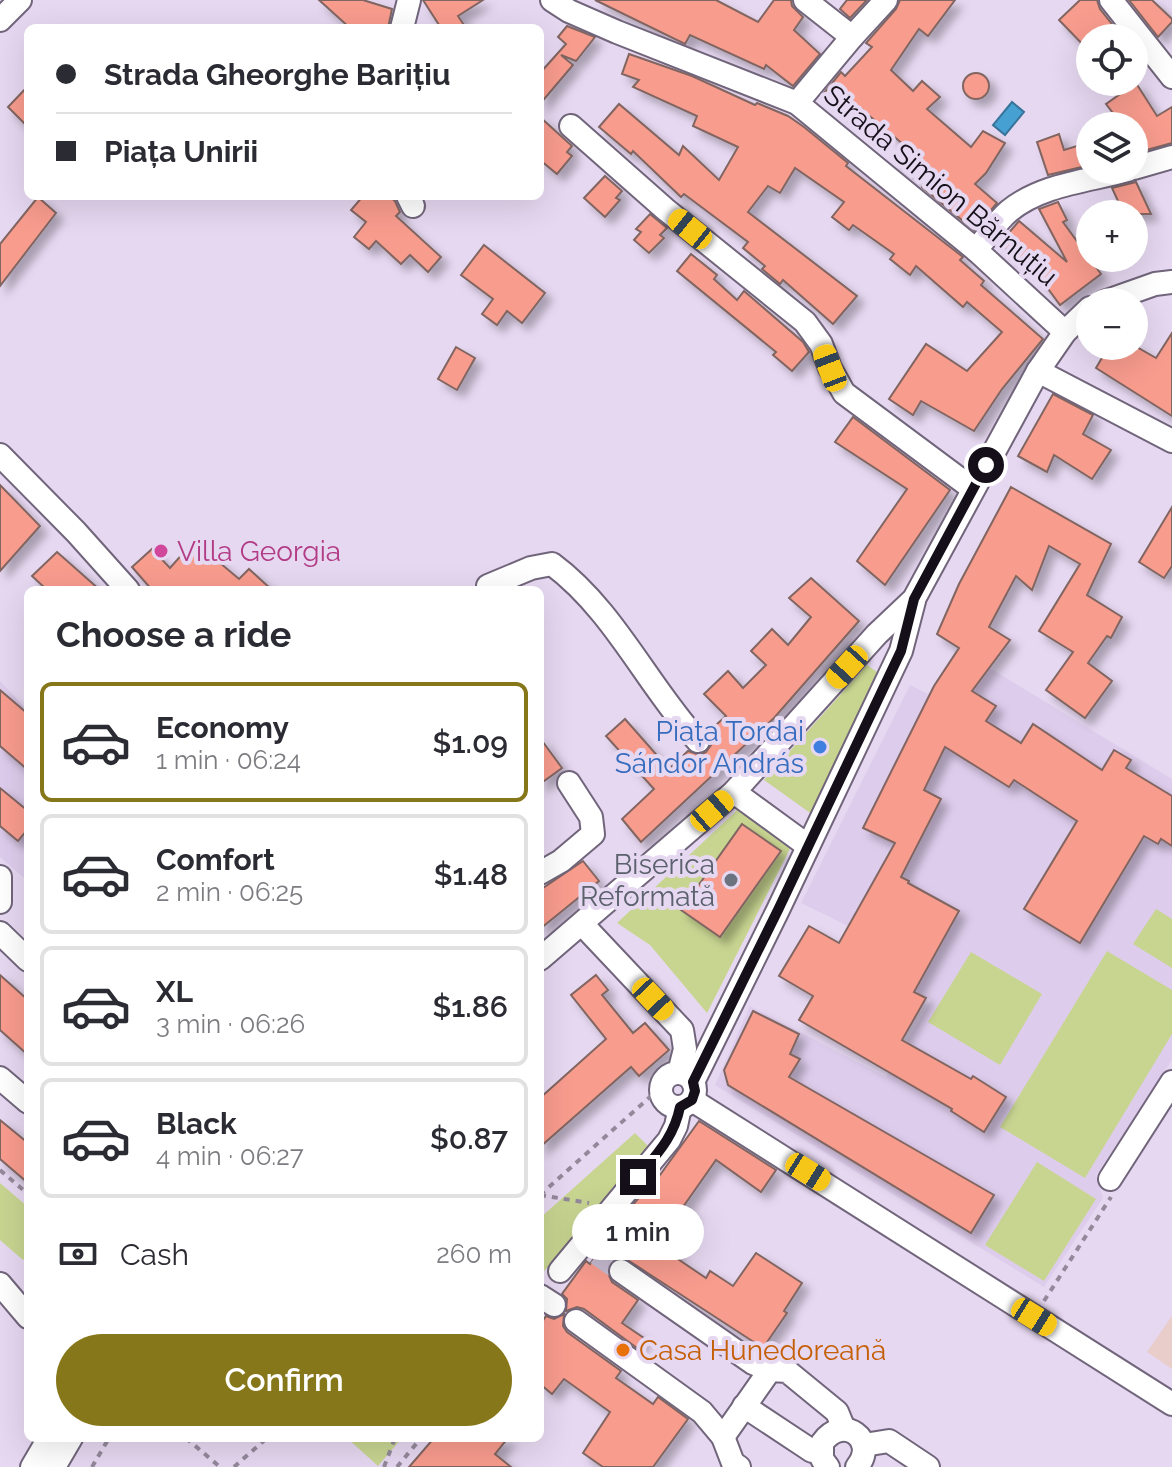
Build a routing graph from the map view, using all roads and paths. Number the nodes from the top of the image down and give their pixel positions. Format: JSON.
{"nodes":[{"id":1,"x":20,"y":0,"type":"edge"},
{"id":2,"x":409,"y":0,"type":"edge"},
{"id":3,"x":552,"y":0,"type":"edge"},
{"id":4,"x":805,"y":0,"type":"edge"},
{"id":5,"x":886,"y":0,"type":"edge"},
{"id":6,"x":1111,"y":0,"type":"edge"},
{"id":7,"x":0,"y":20,"type":"edge"},
{"id":8,"x":403,"y":24,"type":"edge"},
{"id":9,"x":852,"y":37,"type":"junction"},
{"id":10,"x":1172,"y":77,"type":"edge"},
{"id":11,"x":797,"y":103,"type":"junction"},
{"id":12,"x":571,"y":126,"type":"dead end"},
{"id":13,"x":1172,"y":157,"type":"edge"},
{"id":14,"x":1148,"y":164,"type":"edge"},
{"id":15,"x":1076,"y":182,"type":"edge"},
{"id":16,"x":976,"y":250,"type":"junction"},
{"id":17,"x":1172,"y":282,"type":"edge"},
{"id":18,"x":1144,"y":288,"type":"edge"},
{"id":19,"x":1076,"y":321,"type":"edge"},
{"id":20,"x":1065,"y":332,"type":"junction"},
{"id":21,"x":1038,"y":371,"type":"junction"},
{"id":22,"x":1172,"y":441,"type":"edge"},
{"id":23,"x":0,"y":455,"type":"edge"},
{"id":24,"x":973,"y":489,"type":"junction"},
{"id":25,"x":124,"y":586,"type":"edge"},
{"id":26,"x":488,"y":586,"type":"dead end"},
{"id":27,"x":914,"y":599,"type":"junction"},
{"id":28,"x":698,"y":741,"type":"dead end"},
{"id":29,"x":569,"y":783,"type":"dead end"},
{"id":30,"x":734,"y":792,"type":"junction"},
{"id":31,"x":808,"y":846,"type":"junction"},
{"id":32,"x":544,"y":871,"type":"edge"},
{"id":33,"x":0,"y":877,"type":"edge"},
{"id":34,"x":0,"y":902,"type":"edge"},
{"id":35,"x":582,"y":924,"type":"junction"},
{"id":36,"x":0,"y":933,"type":"edge"},
{"id":37,"x":24,"y":956,"type":"edge"},
{"id":38,"x":544,"y":956,"type":"edge"},
{"id":39,"x":0,"y":1078,"type":"edge"},
{"id":40,"x":1172,"y":1082,"type":"edge"},
{"id":41,"x":660,"y":1088,"type":"joint"},
{"id":42,"x":686,"y":1090,"type":"junction"},
{"id":43,"x":24,"y":1099,"type":"edge"},
{"id":44,"x":0,"y":1170,"type":"edge"},
{"id":45,"x":1111,"y":1188,"type":"joint"},
{"id":46,"x":24,"y":1191,"type":"edge"},
{"id":47,"x":544,"y":1191,"type":"edge"},
{"id":48,"x":544,"y":1196,"type":"edge"},
{"id":49,"x":605,"y":1217,"type":"junction"},
{"id":50,"x":560,"y":1271,"type":"dead end"},
{"id":51,"x":621,"y":1271,"type":"tunnel mouth"},
{"id":52,"x":0,"y":1272,"type":"edge"},
{"id":53,"x":0,"y":1284,"type":"edge"},
{"id":54,"x":24,"y":1288,"type":"edge"},
{"id":55,"x":24,"y":1312,"type":"edge"},
{"id":56,"x":1034,"y":1317,"type":"junction"},
{"id":57,"x":576,"y":1321,"type":"dead end"},
{"id":58,"x":770,"y":1370,"type":"junction"},
{"id":59,"x":1172,"y":1404,"type":"edge"},
{"id":60,"x":744,"y":1406,"type":"junction"},
{"id":61,"x":844,"y":1429,"type":"junction"},
{"id":62,"x":723,"y":1437,"type":"junction"},
{"id":63,"x":47,"y":1442,"type":"edge"},
{"id":64,"x":69,"y":1442,"type":"edge"},
{"id":65,"x":107,"y":1442,"type":"edge"},
{"id":66,"x":191,"y":1442,"type":"edge"},
{"id":67,"x":262,"y":1442,"type":"edge"},
{"id":68,"x":393,"y":1442,"type":"edge"},
{"id":69,"x":418,"y":1442,"type":"edge"},
{"id":70,"x":864,"y":1445,"type":"junction"},
{"id":71,"x":824,"y":1459,"type":"edge"},
{"id":72,"x":32,"y":1467,"type":"edge"},
{"id":73,"x":54,"y":1467,"type":"edge"},
{"id":74,"x":92,"y":1467,"type":"edge"},
{"id":75,"x":220,"y":1467,"type":"edge"},
{"id":76,"x":234,"y":1467,"type":"edge"},
{"id":77,"x":384,"y":1467,"type":"edge"},
{"id":78,"x":397,"y":1467,"type":"edge"},
{"id":79,"x":739,"y":1467,"type":"edge"},
{"id":80,"x":857,"y":1467,"type":"edge"},
{"id":81,"x":928,"y":1467,"type":"edge"}],
"edges":[{"from":1,"to":7,"type":"street"},
{"from":2,"to":8,"type":"street"},
{"from":3,"to":11,"type":"street","name":"Strada Simion Bărnuțiu"},
{"from":4,"to":9,"type":"street"},
{"from":5,"to":9,"type":"street"},
{"from":6,"to":10,"type":"street"},
{"from":9,"to":11,"type":"street"},
{"from":11,"to":16,"type":"street","name":"Strada Simion Bărnuțiu"},
{"from":12,"to":24,"type":"street"},
{"from":13,"to":14,"type":"street"},
{"from":15,"to":16,"type":"street"},
{"from":16,"to":20,"type":"street","name":"Strada Simion Bărnuțiu"},
{"from":17,"to":18,"type":"street"},
{"from":19,"to":20,"type":"street"},
{"from":20,"to":21,"type":"street"},
{"from":21,"to":22,"type":"street"},
{"from":21,"to":24,"type":"street"},
{"from":23,"to":25,"type":"street"},
{"from":24,"to":27,"type":"street"},
{"from":26,"to":28,"type":"street"},
{"from":27,"to":30,"type":"street"},
{"from":27,"to":31,"type":"street"},
{"from":29,"to":32,"type":"street"},
{"from":30,"to":31,"type":"street"},
{"from":30,"to":35,"type":"street"},
{"from":31,"to":42,"type":"street"},
{"from":33,"to":34,"type":"street"},
{"from":35,"to":38,"type":"street"},
{"from":35,"to":42,"type":"street"},
{"from":36,"to":37,"type":"street"},
{"from":39,"to":43,"type":"street"},
{"from":40,"to":45,"type":"street"},
{"from":41,"to":42,"type":"street"},
{"from":41,"to":47,"type":"path"},
{"from":42,"to":49,"type":"street"},
{"from":42,"to":56,"type":"street"},
{"from":44,"to":46,"type":"path"},
{"from":45,"to":56,"type":"path"},
{"from":48,"to":49,"type":"path"},
{"from":49,"to":50,"type":"street"},
{"from":51,"to":58,"type":"street"},
{"from":52,"to":54,"type":"street"},
{"from":53,"to":55,"type":"street"},
{"from":56,"to":59,"type":"street"},
{"from":57,"to":62,"type":"street"},
{"from":58,"to":60,"type":"street"},
{"from":58,"to":61,"type":"street"},
{"from":60,"to":62,"type":"street"},
{"from":60,"to":71,"type":"street"},
{"from":61,"to":70,"type":"street"},
{"from":61,"to":71,"type":"street"},
{"from":62,"to":79,"type":"street"},
{"from":63,"to":72,"type":"street"},
{"from":64,"to":73,"type":"street"},
{"from":65,"to":74,"type":"path"},
{"from":66,"to":75,"type":"path"},
{"from":67,"to":76,"type":"path"},
{"from":68,"to":77,"type":"path"},
{"from":69,"to":78,"type":"path"},
{"from":70,"to":80,"type":"street"},
{"from":70,"to":81,"type":"street"}]}
